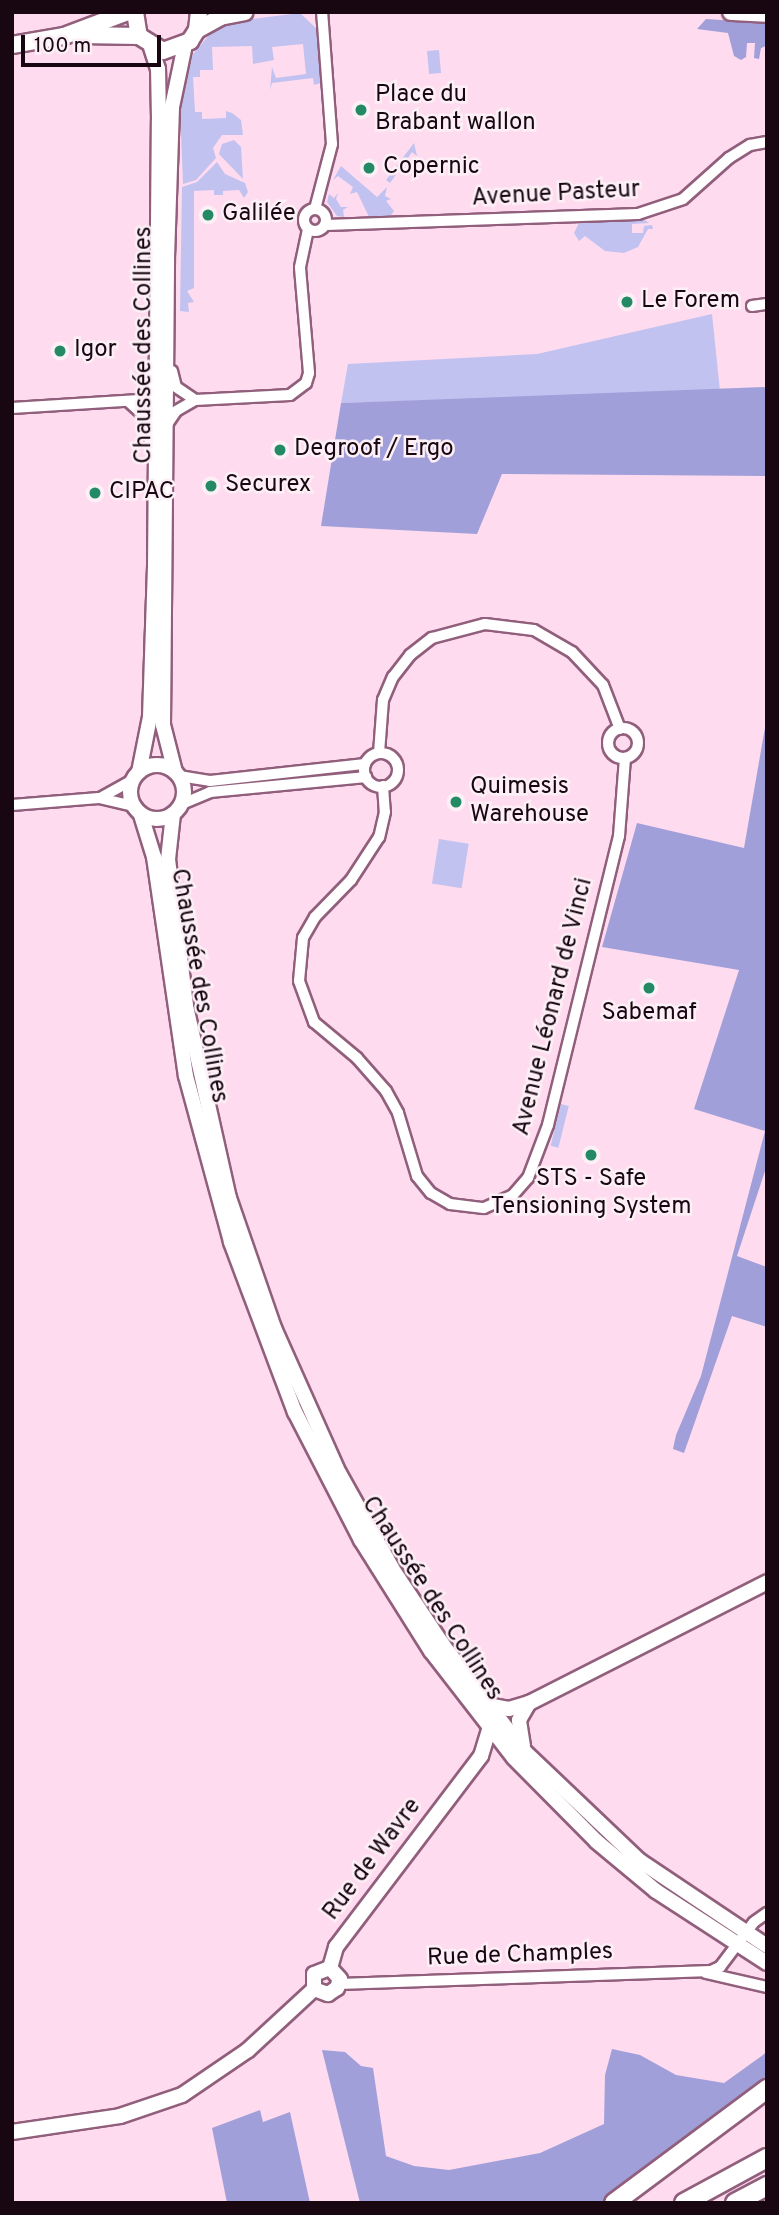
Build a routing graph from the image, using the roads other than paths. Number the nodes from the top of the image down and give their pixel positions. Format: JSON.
{"nodes":[{"id":1,"x":128,"y":12,"type":"edge"},
{"id":2,"x":135,"y":12,"type":"edge"},
{"id":3,"x":199,"y":12,"type":"edge"},
{"id":4,"x":245,"y":12,"type":"edge"},
{"id":5,"x":322,"y":12,"type":"edge"},
{"id":6,"x":730,"y":12,"type":"edge"},
{"id":7,"x":767,"y":14,"type":"edge"},
{"id":8,"x":197,"y":30,"type":"junction"},
{"id":9,"x":64,"y":36,"type":"junction"},
{"id":10,"x":145,"y":41,"type":"junction"},
{"id":11,"x":12,"y":45,"type":"edge"},
{"id":12,"x":186,"y":45,"type":"junction"},
{"id":13,"x":767,"y":142,"type":"edge"},
{"id":14,"x":315,"y":209,"type":"junction"},
{"id":15,"x":326,"y":225,"type":"junction"},
{"id":16,"x":308,"y":229,"type":"junction"},
{"id":17,"x":167,"y":258,"type":"junction"},
{"id":18,"x":767,"y":304,"type":"edge"},
{"id":19,"x":752,"y":306,"type":"dead end"},
{"id":20,"x":155,"y":356,"type":"junction"},
{"id":21,"x":195,"y":400,"type":"junction"},
{"id":22,"x":129,"y":402,"type":"junction"},
{"id":23,"x":12,"y":408,"type":"edge"},
{"id":24,"x":168,"y":423,"type":"junction"},
{"id":25,"x":155,"y":534,"type":"junction"},
{"id":26,"x":620,"y":729,"type":"junction"},
{"id":27,"x":379,"y":753,"type":"junction"},
{"id":28,"x":625,"y":758,"type":"junction"},
{"id":29,"x":365,"y":764,"type":"junction"},
{"id":30,"x":177,"y":774,"type":"junction"},
{"id":31,"x":135,"y":776,"type":"junction"},
{"id":32,"x":366,"y":777,"type":"junction"},
{"id":33,"x":383,"y":786,"type":"junction"},
{"id":34,"x":99,"y":798,"type":"junction"},
{"id":35,"x":12,"y":805,"type":"edge"},
{"id":36,"x":177,"y":809,"type":"junction"},
{"id":37,"x":137,"y":811,"type":"junction"},
{"id":38,"x":767,"y":1582,"type":"edge"},
{"id":39,"x":529,"y":1703,"type":"junction"},
{"id":40,"x":487,"y":1705,"type":"junction"},
{"id":41,"x":495,"y":1727,"type":"junction"},
{"id":42,"x":519,"y":1755,"type":"junction"},
{"id":43,"x":481,"y":1756,"type":"junction"},
{"id":44,"x":767,"y":1913,"type":"edge"},
{"id":45,"x":746,"y":1933,"type":"junction"},
{"id":46,"x":738,"y":1946,"type":"junction"},
{"id":47,"x":767,"y":1946,"type":"edge"},
{"id":48,"x":767,"y":1963,"type":"edge"},
{"id":49,"x":330,"y":1968,"type":"junction"},
{"id":50,"x":702,"y":1972,"type":"junction"},
{"id":51,"x":339,"y":1984,"type":"junction"},
{"id":52,"x":767,"y":1987,"type":"edge"},
{"id":53,"x":314,"y":1989,"type":"junction"},
{"id":54,"x":767,"y":2090,"type":"edge"},
{"id":55,"x":12,"y":2132,"type":"edge"},
{"id":56,"x":767,"y":2158,"type":"edge"},
{"id":57,"x":767,"y":2186,"type":"edge"},
{"id":58,"x":614,"y":2203,"type":"edge"},
{"id":59,"x":684,"y":2203,"type":"edge"},
{"id":60,"x":735,"y":2203,"type":"edge"}],
"edges":[{"from":1,"to":9,"type":"main road"},
{"from":2,"to":10,"type":"main road"},
{"from":3,"to":8,"type":"main road"},
{"from":4,"to":8,"type":"main road"},
{"from":5,"to":14,"type":"street"},
{"from":6,"to":7,"type":"main road"},
{"from":8,"to":12,"type":"main road"},
{"from":9,"to":10,"type":"main road"},
{"from":9,"to":11,"type":"main road"},
{"from":10,"to":12,"type":"main road"},
{"from":10,"to":20,"type":"main road","name":"Chaussée des Collines"},
{"from":12,"to":17,"type":"main road","name":"Chaussée des Collines"},
{"from":13,"to":15,"type":"street","name":"Avenue Pasteur"},
{"from":14,"to":15,"type":"street"},
{"from":14,"to":16,"type":"street"},
{"from":15,"to":16,"type":"street"},
{"from":16,"to":21,"type":"street"},
{"from":17,"to":21,"type":"street"},
{"from":17,"to":24,"type":"main road","name":"Chaussée des Collines"},
{"from":18,"to":19,"type":"street"},
{"from":20,"to":22,"type":"street"},
{"from":20,"to":25,"type":"main road","name":"Chaussée des Collines"},
{"from":21,"to":24,"type":"street"},
{"from":22,"to":23,"type":"street"},
{"from":22,"to":25,"type":"street"},
{"from":24,"to":30,"type":"main road","name":"Chaussée des Collines"},
{"from":25,"to":31,"type":"main road","name":"Chaussée des Collines"},
{"from":26,"to":27,"type":"street","name":"Avenue Léonard de Vinci"},
{"from":26,"to":28,"type":"street"},
{"from":26,"to":28,"type":"street","name":"Avenue Léonard de Vinci"},
{"from":27,"to":29,"type":"street"},
{"from":27,"to":33,"type":"street","name":"Avenue Léonard de Vinci"},
{"from":28,"to":33,"type":"street","name":"Avenue Léonard de Vinci"},
{"from":29,"to":30,"type":"street"},
{"from":29,"to":32,"type":"street"},
{"from":30,"to":31,"type":"main road"},
{"from":30,"to":36,"type":"main road"},
{"from":31,"to":34,"type":"street"},
{"from":31,"to":37,"type":"main road"},
{"from":32,"to":33,"type":"street"},
{"from":32,"to":36,"type":"street"},
{"from":34,"to":35,"type":"street"},
{"from":34,"to":37,"type":"street"},
{"from":36,"to":37,"type":"main road"},
{"from":36,"to":40,"type":"main road","name":"Chaussée des Collines"},
{"from":37,"to":41,"type":"main road","name":"Chaussée des Collines"},
{"from":38,"to":39,"type":"main road"},
{"from":39,"to":40,"type":"main road"},
{"from":39,"to":42,"type":"main road"},
{"from":40,"to":41,"type":"main road","name":"Chaussée des Collines"},
{"from":41,"to":42,"type":"main road","name":"Chaussée des Collines"},
{"from":41,"to":43,"type":"main road","name":"Rue de Wavre"},
{"from":42,"to":43,"type":"main road"},
{"from":42,"to":45,"type":"main road","name":"Chaussée des Collines"},
{"from":42,"to":46,"type":"main road","name":"Chaussée des Collines"},
{"from":43,"to":49,"type":"main road","name":"Rue de Wavre"},
{"from":44,"to":45,"type":"street"},
{"from":45,"to":46,"type":"street","name":"Rue de Champles"},
{"from":45,"to":47,"type":"main road","name":"Chaussée des Collines"},
{"from":46,"to":48,"type":"main road","name":"Chaussée des Collines"},
{"from":46,"to":50,"type":"street","name":"Rue de Champles"},
{"from":49,"to":51,"type":"main road"},
{"from":49,"to":53,"type":"main road","name":"Rue de Wavre"},
{"from":50,"to":51,"type":"street","name":"Rue de Champles"},
{"from":50,"to":52,"type":"street","name":"Rue de Champles"},
{"from":51,"to":53,"type":"main road","name":"Rue de Champles"},
{"from":53,"to":55,"type":"main road"},
{"from":54,"to":58,"type":"highway"},
{"from":56,"to":59,"type":"highway"},
{"from":57,"to":60,"type":"highway"}]}
